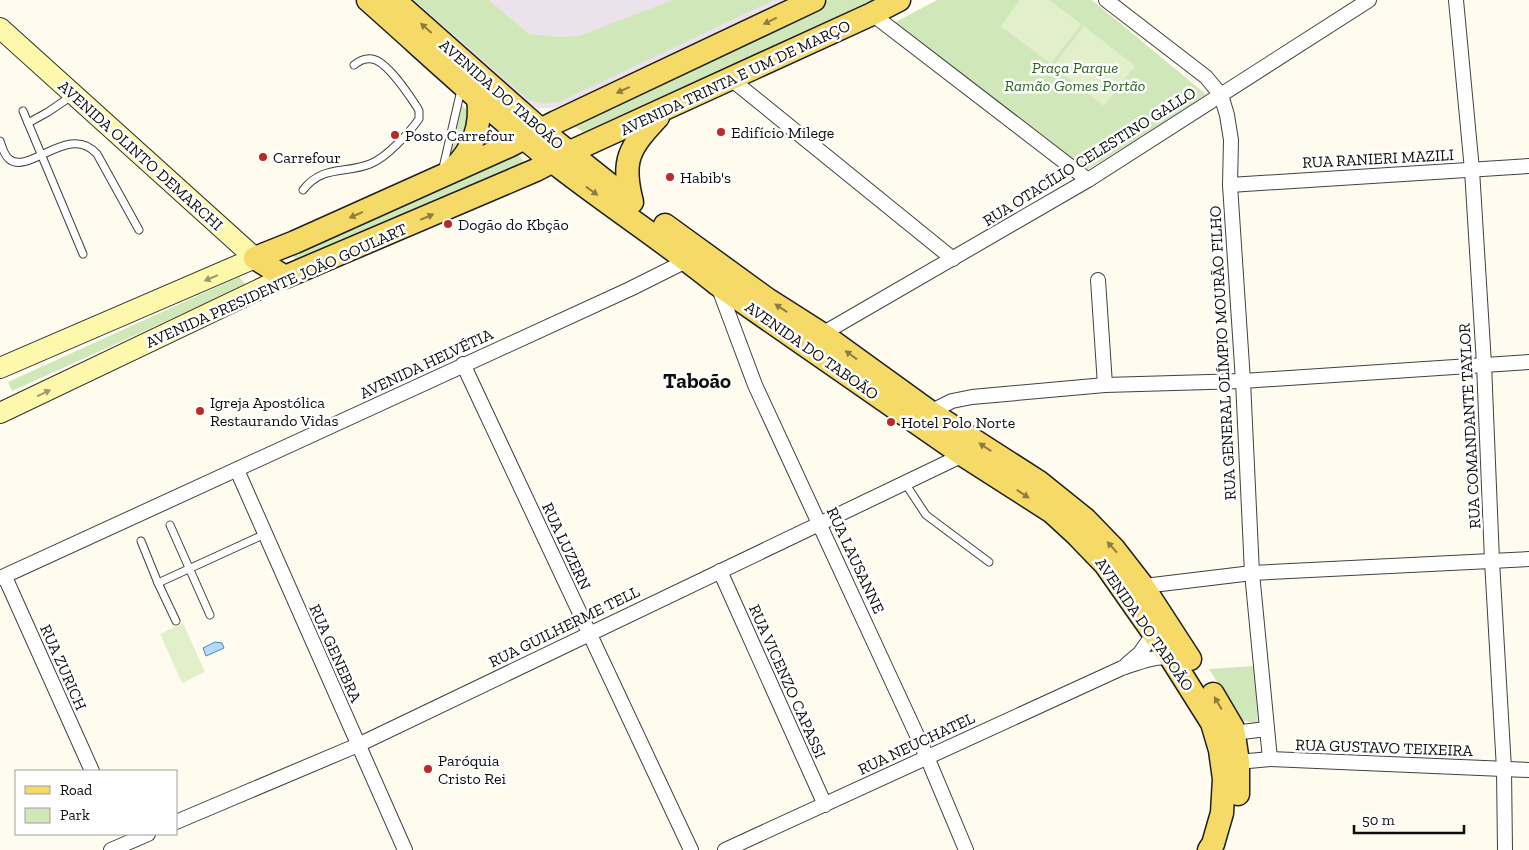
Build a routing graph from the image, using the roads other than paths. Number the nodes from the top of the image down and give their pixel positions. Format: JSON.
{"nodes":[{"id":1,"x":368,"y":0,"type":"edge"},
{"id":2,"x":394,"y":0,"type":"edge"},
{"id":3,"x":814,"y":0,"type":"edge"},
{"id":4,"x":899,"y":0,"type":"edge"},
{"id":5,"x":1106,"y":0,"type":"edge"},
{"id":6,"x":1369,"y":0,"type":"edge"},
{"id":7,"x":1456,"y":0,"type":"edge"},
{"id":8,"x":872,"y":14,"type":"junction"},
{"id":9,"x":0,"y":28,"type":"edge"},
{"id":10,"x":354,"y":65,"type":"dead end"},
{"id":11,"x":731,"y":79,"type":"junction"},
{"id":12,"x":470,"y":91,"type":"junction"},
{"id":13,"x":73,"y":94,"type":"junction"},
{"id":14,"x":1221,"y":95,"type":"junction"},
{"id":15,"x":668,"y":108,"type":"junction"},
{"id":16,"x":23,"y":111,"type":"dead end"},
{"id":17,"x":28,"y":123,"type":"junction"},
{"id":18,"x":533,"y":134,"type":"junction"},
{"id":19,"x":0,"y":141,"type":"edge"},
{"id":20,"x":41,"y":155,"type":"junction"},
{"id":21,"x":562,"y":157,"type":"junction"},
{"id":22,"x":1529,"y":166,"type":"edge"},
{"id":23,"x":1472,"y":170,"type":"junction"},
{"id":24,"x":444,"y":176,"type":"junction"},
{"id":25,"x":1088,"y":180,"type":"junction"},
{"id":26,"x":1230,"y":185,"type":"junction"},
{"id":27,"x":303,"y":190,"type":"dead end"},
{"id":28,"x":632,"y":202,"type":"junction"},
{"id":29,"x":139,"y":230,"type":"dead end"},
{"id":30,"x":83,"y":254,"type":"dead end"},
{"id":31,"x":693,"y":254,"type":"junction"},
{"id":32,"x":255,"y":258,"type":"junction"},
{"id":33,"x":953,"y":259,"type":"junction"},
{"id":34,"x":286,"y":277,"type":"junction"},
{"id":35,"x":1098,"y":280,"type":"dead end"},
{"id":36,"x":717,"y":284,"type":"junction"},
{"id":37,"x":822,"y":334,"type":"junction"},
{"id":38,"x":1529,"y":362,"type":"edge"},
{"id":39,"x":463,"y":364,"type":"junction"},
{"id":40,"x":1484,"y":364,"type":"junction"},
{"id":41,"x":0,"y":368,"type":"edge"},
{"id":42,"x":1243,"y":382,"type":"junction"},
{"id":43,"x":1105,"y":385,"type":"junction"},
{"id":44,"x":4,"y":407,"type":"edge"},
{"id":45,"x":930,"y":412,"type":"junction"},
{"id":46,"x":963,"y":456,"type":"junction"},
{"id":47,"x":237,"y":470,"type":"junction"},
{"id":48,"x":905,"y":483,"type":"junction"},
{"id":49,"x":820,"y":523,"type":"junction"},
{"id":50,"x":170,"y":526,"type":"dead end"},
{"id":51,"x":265,"y":534,"type":"junction"},
{"id":52,"x":141,"y":541,"type":"dead end"},
{"id":53,"x":1529,"y":559,"type":"edge"},
{"id":54,"x":1492,"y":561,"type":"junction"},
{"id":55,"x":989,"y":562,"type":"dead end"},
{"id":56,"x":188,"y":569,"type":"junction"},
{"id":57,"x":720,"y":571,"type":"junction"},
{"id":58,"x":1252,"y":573,"type":"junction"},
{"id":59,"x":2,"y":578,"type":"edge"},
{"id":60,"x":158,"y":583,"type":"junction"},
{"id":61,"x":1133,"y":587,"type":"junction"},
{"id":62,"x":210,"y":615,"type":"dead end"},
{"id":63,"x":176,"y":621,"type":"dead end"},
{"id":64,"x":1154,"y":633,"type":"junction"},
{"id":65,"x":588,"y":634,"type":"junction"},
{"id":66,"x":1171,"y":658,"type":"junction"},
{"id":67,"x":1122,"y":668,"type":"junction"},
{"id":68,"x":1267,"y":729,"type":"junction"},
{"id":69,"x":1233,"y":733,"type":"junction"},
{"id":70,"x":358,"y":745,"type":"junction"},
{"id":71,"x":927,"y":757,"type":"junction"},
{"id":72,"x":1270,"y":759,"type":"junction"},
{"id":73,"x":1238,"y":762,"type":"junction"},
{"id":74,"x":1504,"y":769,"type":"junction"},
{"id":75,"x":92,"y":770,"type":"edge"},
{"id":76,"x":1529,"y":770,"type":"edge"},
{"id":77,"x":825,"y":805,"type":"junction"},
{"id":78,"x":178,"y":821,"type":"edge"},
{"id":79,"x":145,"y":835,"type":"edge"},
{"id":80,"x":124,"y":843,"type":"edge"},
{"id":81,"x":111,"y":850,"type":"edge"},
{"id":82,"x":405,"y":850,"type":"edge"},
{"id":83,"x":691,"y":850,"type":"edge"},
{"id":84,"x":724,"y":850,"type":"edge"},
{"id":85,"x":966,"y":850,"type":"edge"},
{"id":86,"x":1209,"y":850,"type":"edge"},
{"id":87,"x":1223,"y":850,"type":"edge"},
{"id":88,"x":1505,"y":850,"type":"edge"}],
"edges":[{"from":1,"to":12,"type":"main road","name":"AVENIDA DO TABOÃO"},
{"from":18,"to":2,"type":"main road","name":"AVENIDA DO TABOÃO","one_way":true},
{"from":3,"to":18,"type":"main road","one_way":true},
{"from":4,"to":8,"type":"main road","name":"AVENIDA TRINTA E UM DE MARÇO"},
{"from":5,"to":14,"type":"street","name":"RUA GENERAL OLÍMPIO MOURÃO FILHO"},
{"from":6,"to":14,"type":"street","name":"RUA OTACÍLIO CELESTINO GALLO"},
{"from":7,"to":23,"type":"street","name":"RUA COMANDANTE TAYLOR"},
{"from":8,"to":11,"type":"main road","name":"AVENIDA TRINTA E UM DE MARÇO"},
{"from":8,"to":25,"type":"street"},
{"from":9,"to":13,"type":"street","name":"AVENIDA OLINTO DEMARCHI"},
{"from":10,"to":27,"type":"lane"},
{"from":11,"to":15,"type":"main road","name":"AVENIDA TRINTA E UM DE MARÇO"},
{"from":11,"to":33,"type":"street"},
{"from":12,"to":18,"type":"main road","name":"AVENIDA DO TABOÃO"},
{"from":12,"to":24,"type":"main road"},
{"from":13,"to":17,"type":"lane"},
{"from":13,"to":32,"type":"street","name":"AVENIDA OLINTO DEMARCHI"},
{"from":14,"to":25,"type":"street","name":"RUA OTACÍLIO CELESTINO GALLO"},
{"from":14,"to":26,"type":"street","name":"RUA GENERAL OLÍMPIO MOURÃO FILHO"},
{"from":15,"to":21,"type":"main road","name":"AVENIDA TRINTA E UM DE MARÇO"},
{"from":15,"to":28,"type":"main road"},
{"from":16,"to":17,"type":"lane"},
{"from":17,"to":20,"type":"lane"},
{"from":18,"to":21,"type":"main road","name":"AVENIDA DO TABOÃO"},
{"from":18,"to":24,"type":"main road","name":"AVENIDA PRESIDENTE JOÃO GOULART"},
{"from":19,"to":20,"type":"lane"},
{"from":20,"to":29,"type":"lane"},
{"from":20,"to":30,"type":"lane"},
{"from":21,"to":28,"type":"main road","name":"AVENIDA DO TABOÃO"},
{"from":21,"to":31,"type":"main road","name":"AVENIDA DO TABOÃO","one_way":true},
{"from":34,"to":21,"type":"main road","name":"AVENIDA PRESIDENTE JOÃO GOULART","one_way":true},
{"from":22,"to":23,"type":"street","name":"RUA RANIERI MAZILI"},
{"from":23,"to":26,"type":"street","name":"RUA RANIERI MAZILI"},
{"from":23,"to":40,"type":"street","name":"RUA COMANDANTE TAYLOR"},
{"from":24,"to":32,"type":"main road","name":"AVENIDA PRESIDENTE JOÃO GOULART","one_way":true},
{"from":25,"to":33,"type":"street","name":"RUA OTACÍLIO CELESTINO GALLO"},
{"from":26,"to":42,"type":"street","name":"RUA GENERAL OLÍMPIO MOURÃO FILHO"},
{"from":28,"to":31,"type":"main road","name":"AVENIDA DO TABOÃO"},
{"from":31,"to":36,"type":"main road","name":"AVENIDA DO TABOÃO"},
{"from":37,"to":31,"type":"main road","name":"AVENIDA DO TABOÃO","one_way":true},
{"from":31,"to":39,"type":"street","name":"AVENIDA HELVÉTIA"},
{"from":32,"to":34,"type":"main road","name":"AVENIDA OLINTO DEMARCHI"},
{"from":32,"to":41,"type":"street","name":"AVENIDA PRESIDENTE JOÃO GOULART","one_way":true},
{"from":33,"to":37,"type":"street","name":"RUA OTACÍLIO CELESTINO GALLO"},
{"from":44,"to":34,"type":"street","name":"AVENIDA PRESIDENTE JOÃO GOULART","one_way":true},
{"from":35,"to":43,"type":"street"},
{"from":36,"to":46,"type":"main road","name":"AVENIDA DO TABOÃO"},
{"from":36,"to":49,"type":"street","name":"RUA LAUSANNE"},
{"from":45,"to":37,"type":"main road","name":"AVENIDA DO TABOÃO","one_way":true},
{"from":38,"to":40,"type":"street"},
{"from":39,"to":47,"type":"street","name":"AVENIDA HELVÉTIA"},
{"from":39,"to":65,"type":"street","name":"RUA LUZERN"},
{"from":40,"to":42,"type":"street"},
{"from":40,"to":54,"type":"street","name":"RUA COMANDANTE TAYLOR"},
{"from":42,"to":43,"type":"street"},
{"from":42,"to":58,"type":"street","name":"RUA GENERAL OLÍMPIO MOURÃO FILHO"},
{"from":43,"to":45,"type":"street"},
{"from":61,"to":45,"type":"main road","name":"AVENIDA DO TABOÃO","one_way":true},
{"from":46,"to":48,"type":"street","name":"RUA GUILHERME TELL"},
{"from":46,"to":61,"type":"main road","name":"AVENIDA DO TABOÃO","one_way":true},
{"from":47,"to":51,"type":"street","name":"RUA GENEBRA"},
{"from":47,"to":59,"type":"street","name":"AVENIDA HELVÉTIA"},
{"from":48,"to":49,"type":"street","name":"RUA GUILHERME TELL"},
{"from":48,"to":55,"type":"lane"},
{"from":49,"to":57,"type":"street","name":"RUA GUILHERME TELL"},
{"from":49,"to":71,"type":"street","name":"RUA LAUSANNE"},
{"from":50,"to":56,"type":"lane"},
{"from":51,"to":56,"type":"lane"},
{"from":51,"to":70,"type":"street","name":"RUA GENEBRA"},
{"from":52,"to":60,"type":"lane"},
{"from":53,"to":54,"type":"street"},
{"from":54,"to":58,"type":"street"},
{"from":54,"to":74,"type":"street","name":"RUA COMANDANTE TAYLOR"},
{"from":56,"to":60,"type":"lane"},
{"from":56,"to":62,"type":"lane"},
{"from":57,"to":65,"type":"street","name":"RUA GUILHERME TELL"},
{"from":57,"to":77,"type":"street","name":"RUA VICENZO CAPASSI"},
{"from":58,"to":61,"type":"street"},
{"from":58,"to":68,"type":"street","name":"RUA GENERAL OLÍMPIO MOURÃO FILHO"},
{"from":59,"to":75,"type":"street","name":"RUA ZURICH"},
{"from":60,"to":63,"type":"lane"},
{"from":61,"to":64,"type":"main road","name":"AVENIDA DO TABOÃO"},
{"from":69,"to":61,"type":"main road","name":"AVENIDA DO TABOÃO","one_way":true},
{"from":64,"to":66,"type":"main road","name":"AVENIDA DO TABOÃO"},
{"from":64,"to":67,"type":"street","name":"RUA NEUCHATEL"},
{"from":65,"to":70,"type":"street","name":"RUA GUILHERME TELL"},
{"from":65,"to":83,"type":"street","name":"RUA LUZERN"},
{"from":66,"to":67,"type":"street","name":"RUA NEUCHATEL"},
{"from":66,"to":86,"type":"main road","name":"AVENIDA DO TABOÃO"},
{"from":67,"to":71,"type":"street","name":"RUA NEUCHATEL"},
{"from":68,"to":69,"type":"street"},
{"from":68,"to":72,"type":"street","name":"RUA GENERAL OLÍMPIO MOURÃO FILHO"},
{"from":69,"to":73,"type":"main road","name":"AVENIDA DO TABOÃO"},
{"from":70,"to":78,"type":"street","name":"RUA GUILHERME TELL"},
{"from":70,"to":82,"type":"street","name":"RUA GENEBRA"},
{"from":71,"to":77,"type":"street","name":"RUA NEUCHATEL"},
{"from":71,"to":85,"type":"street","name":"RUA LAUSANNE"},
{"from":72,"to":73,"type":"street","name":"RUA GUSTAVO TEIXEIRA"},
{"from":72,"to":74,"type":"street","name":"RUA GUSTAVO TEIXEIRA"},
{"from":73,"to":87,"type":"main road","name":"AVENIDA DO TABOÃO"},
{"from":74,"to":76,"type":"street","name":"RUA GUSTAVO TEIXEIRA"},
{"from":74,"to":88,"type":"street","name":"RUA COMANDANTE TAYLOR"},
{"from":77,"to":84,"type":"street","name":"RUA NEUCHATEL"},
{"from":79,"to":80,"type":"street"},
{"from":80,"to":81,"type":"street"}]}
